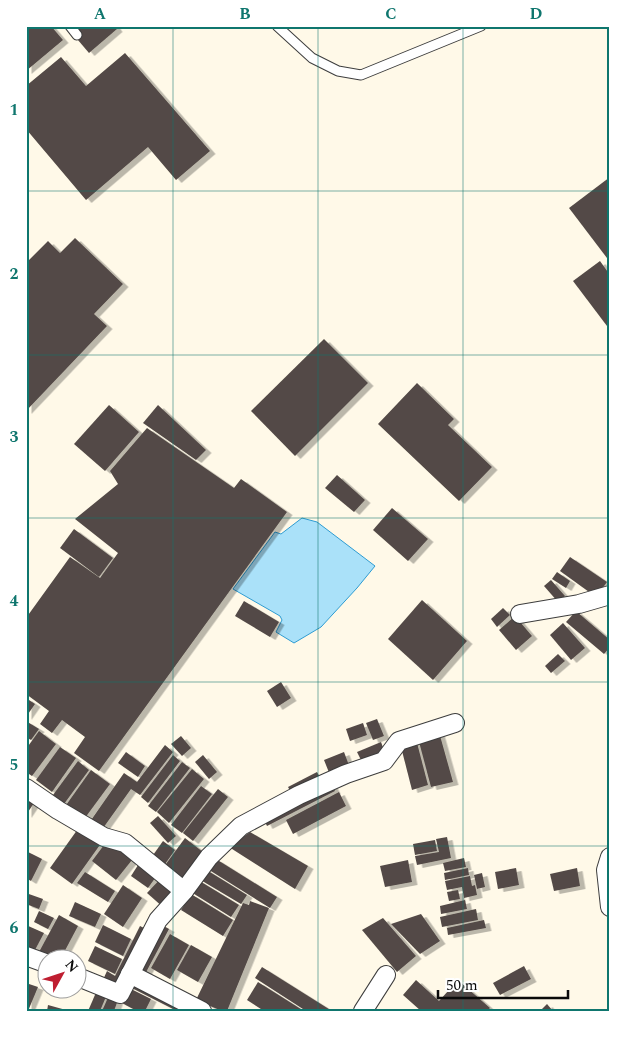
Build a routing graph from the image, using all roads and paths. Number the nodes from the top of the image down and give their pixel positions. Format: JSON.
{"nodes":[{"id":1,"x":70,"y":26,"type":"edge"},
{"id":2,"x":277,"y":26,"type":"edge"},
{"id":3,"x":481,"y":26,"type":"edge"},
{"id":4,"x":77,"y":34,"type":"dead end"},
{"id":5,"x":610,"y":595,"type":"edge"},
{"id":6,"x":520,"y":614,"type":"dead end"},
{"id":7,"x":455,"y":723,"type":"dead end"},
{"id":8,"x":26,"y":788,"type":"edge"},
{"id":9,"x":610,"y":857,"type":"edge"},
{"id":10,"x":184,"y":890,"type":"junction"},
{"id":11,"x":610,"y":907,"type":"edge"},
{"id":12,"x":26,"y":956,"type":"edge"},
{"id":13,"x":38,"y":960,"type":"edge"},
{"id":14,"x":130,"y":974,"type":"junction"},
{"id":15,"x":386,"y":975,"type":"dead end"},
{"id":16,"x":88,"y":981,"type":"edge"},
{"id":17,"x":202,"y":1011,"type":"edge"},
{"id":18,"x":363,"y":1011,"type":"edge"}],
"edges":[{"from":1,"to":4,"type":"lane"},
{"from":2,"to":3,"type":"lane"},
{"from":5,"to":6,"type":"street"},
{"from":7,"to":10,"type":"street"},
{"from":8,"to":10,"type":"street"},
{"from":9,"to":11,"type":"street"},
{"from":10,"to":14,"type":"street"},
{"from":12,"to":13,"type":"street"},
{"from":14,"to":16,"type":"street"},
{"from":14,"to":17,"type":"street"},
{"from":15,"to":18,"type":"street"}]}
